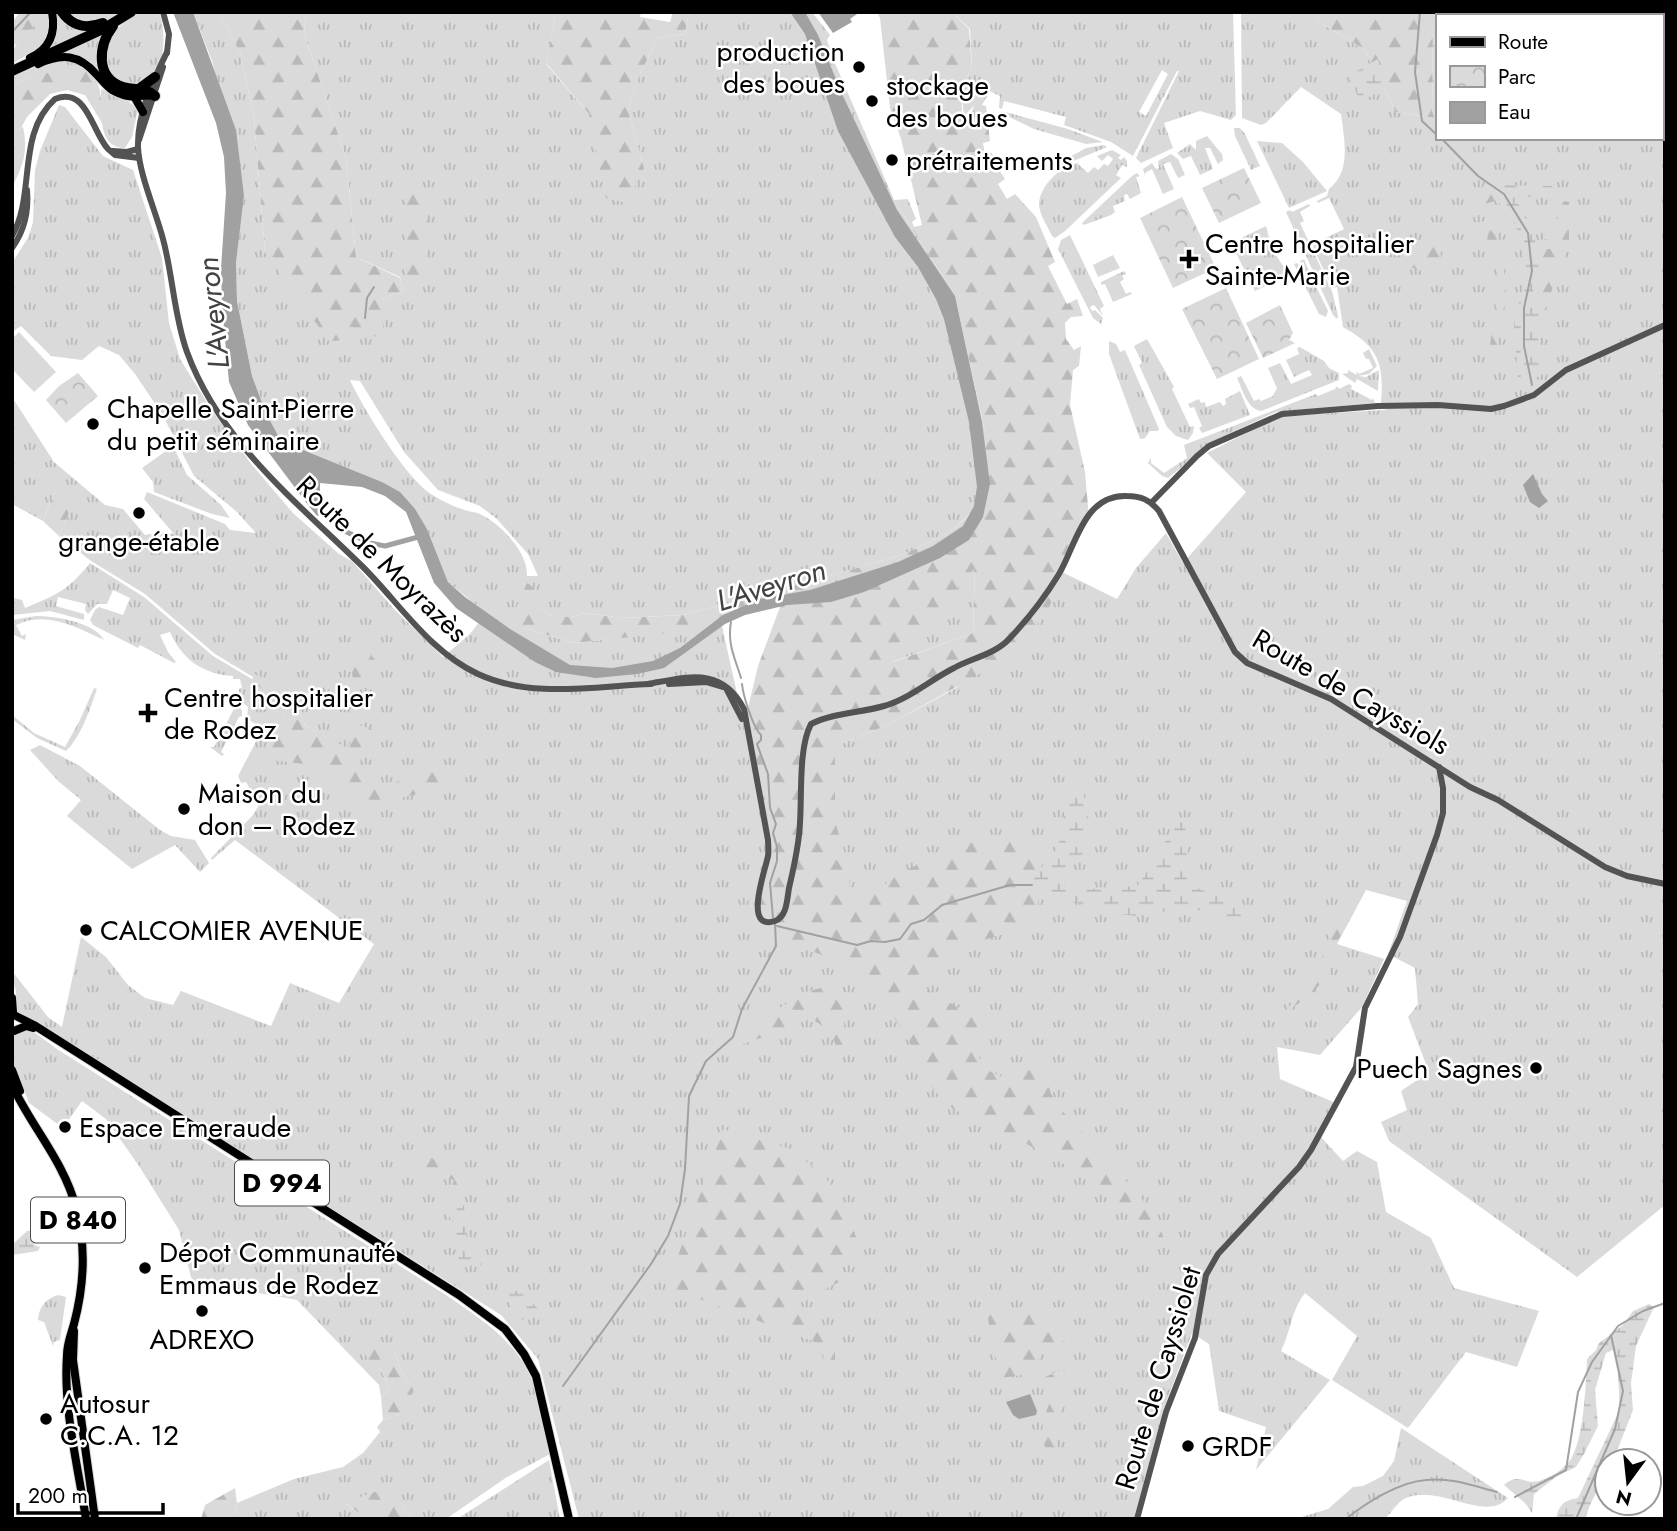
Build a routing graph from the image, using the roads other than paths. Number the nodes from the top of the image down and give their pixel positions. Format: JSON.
{"nodes":[{"id":1,"x":52,"y":12,"type":"edge"},
{"id":2,"x":62,"y":12,"type":"edge"},
{"id":3,"x":128,"y":12,"type":"edge"},
{"id":4,"x":163,"y":12,"type":"edge"},
{"id":5,"x":116,"y":22,"type":"junction"},
{"id":6,"x":167,"y":52,"type":"junction"},
{"id":7,"x":12,"y":70,"type":"edge"},
{"id":8,"x":155,"y":76,"type":"joint"},
{"id":9,"x":146,"y":94,"type":"junction"},
{"id":10,"x":143,"y":112,"type":"junction"},
{"id":11,"x":138,"y":145,"type":"junction"},
{"id":12,"x":108,"y":149,"type":"junction"},
{"id":13,"x":139,"y":158,"type":"junction"},
{"id":14,"x":26,"y":185,"type":"junction"},
{"id":15,"x":12,"y":236,"type":"edge"},
{"id":16,"x":12,"y":248,"type":"edge"},
{"id":17,"x":1665,"y":326,"type":"edge"},
{"id":18,"x":1152,"y":502,"type":"junction"},
{"id":19,"x":1439,"y":767,"type":"junction"},
{"id":20,"x":1665,"y":884,"type":"edge"},
{"id":21,"x":12,"y":998,"type":"edge"},
{"id":22,"x":14,"y":1013,"type":"edge"},
{"id":23,"x":38,"y":1030,"type":"junction"},
{"id":24,"x":13,"y":1032,"type":"edge"},
{"id":25,"x":12,"y":1070,"type":"edge"},
{"id":26,"x":12,"y":1085,"type":"edge"},
{"id":27,"x":26,"y":1111,"type":"junction"},
{"id":28,"x":74,"y":1324,"type":"junction"},
{"id":29,"x":86,"y":1519,"type":"edge"},
{"id":30,"x":94,"y":1519,"type":"edge"},
{"id":31,"x":569,"y":1519,"type":"edge"},
{"id":32,"x":1137,"y":1519,"type":"edge"}],
"edges":[{"from":1,"to":7,"type":"main road"},
{"from":2,"to":3,"type":"highway"},
{"from":3,"to":5,"type":"highway"},
{"from":4,"to":6,"type":"street"},
{"from":5,"to":7,"type":"highway"},
{"from":5,"to":9,"type":"highway"},
{"from":6,"to":8,"type":"street"},
{"from":6,"to":9,"type":"street"},
{"from":7,"to":9,"type":"main road"},
{"from":8,"to":9,"type":"highway"},
{"from":9,"to":10,"type":"main road"},
{"from":9,"to":10,"type":"street"},
{"from":9,"to":11,"type":"street"},
{"from":10,"to":11,"type":"street"},
{"from":11,"to":12,"type":"street"},
{"from":11,"to":13,"type":"street","name":"Route de Moyrazès"},
{"from":12,"to":13,"type":"street"},
{"from":12,"to":14,"type":"street"},
{"from":13,"to":18,"type":"street","name":"Route de Moyrazès"},
{"from":14,"to":15,"type":"street"},
{"from":14,"to":16,"type":"street"},
{"from":17,"to":18,"type":"street"},
{"from":18,"to":19,"type":"street","name":"Route de Cayssiols"},
{"from":19,"to":20,"type":"street","name":"Route de Cayssiols"},
{"from":19,"to":32,"type":"street","name":"Route de Cayssiolet"},
{"from":21,"to":22,"type":"main road"},
{"from":22,"to":23,"type":"main road","number":"D 994"},
{"from":22,"to":24,"type":"main road"},
{"from":23,"to":24,"type":"main road"},
{"from":23,"to":31,"type":"main road","number":"D 994"},
{"from":25,"to":27,"type":"main road","number":"D 840"},
{"from":26,"to":27,"type":"main road","number":"D 840"},
{"from":27,"to":28,"type":"main road","number":"D 840"},
{"from":28,"to":29,"type":"main road","number":"D 840"},
{"from":28,"to":30,"type":"main road","number":"D 840"}]}
